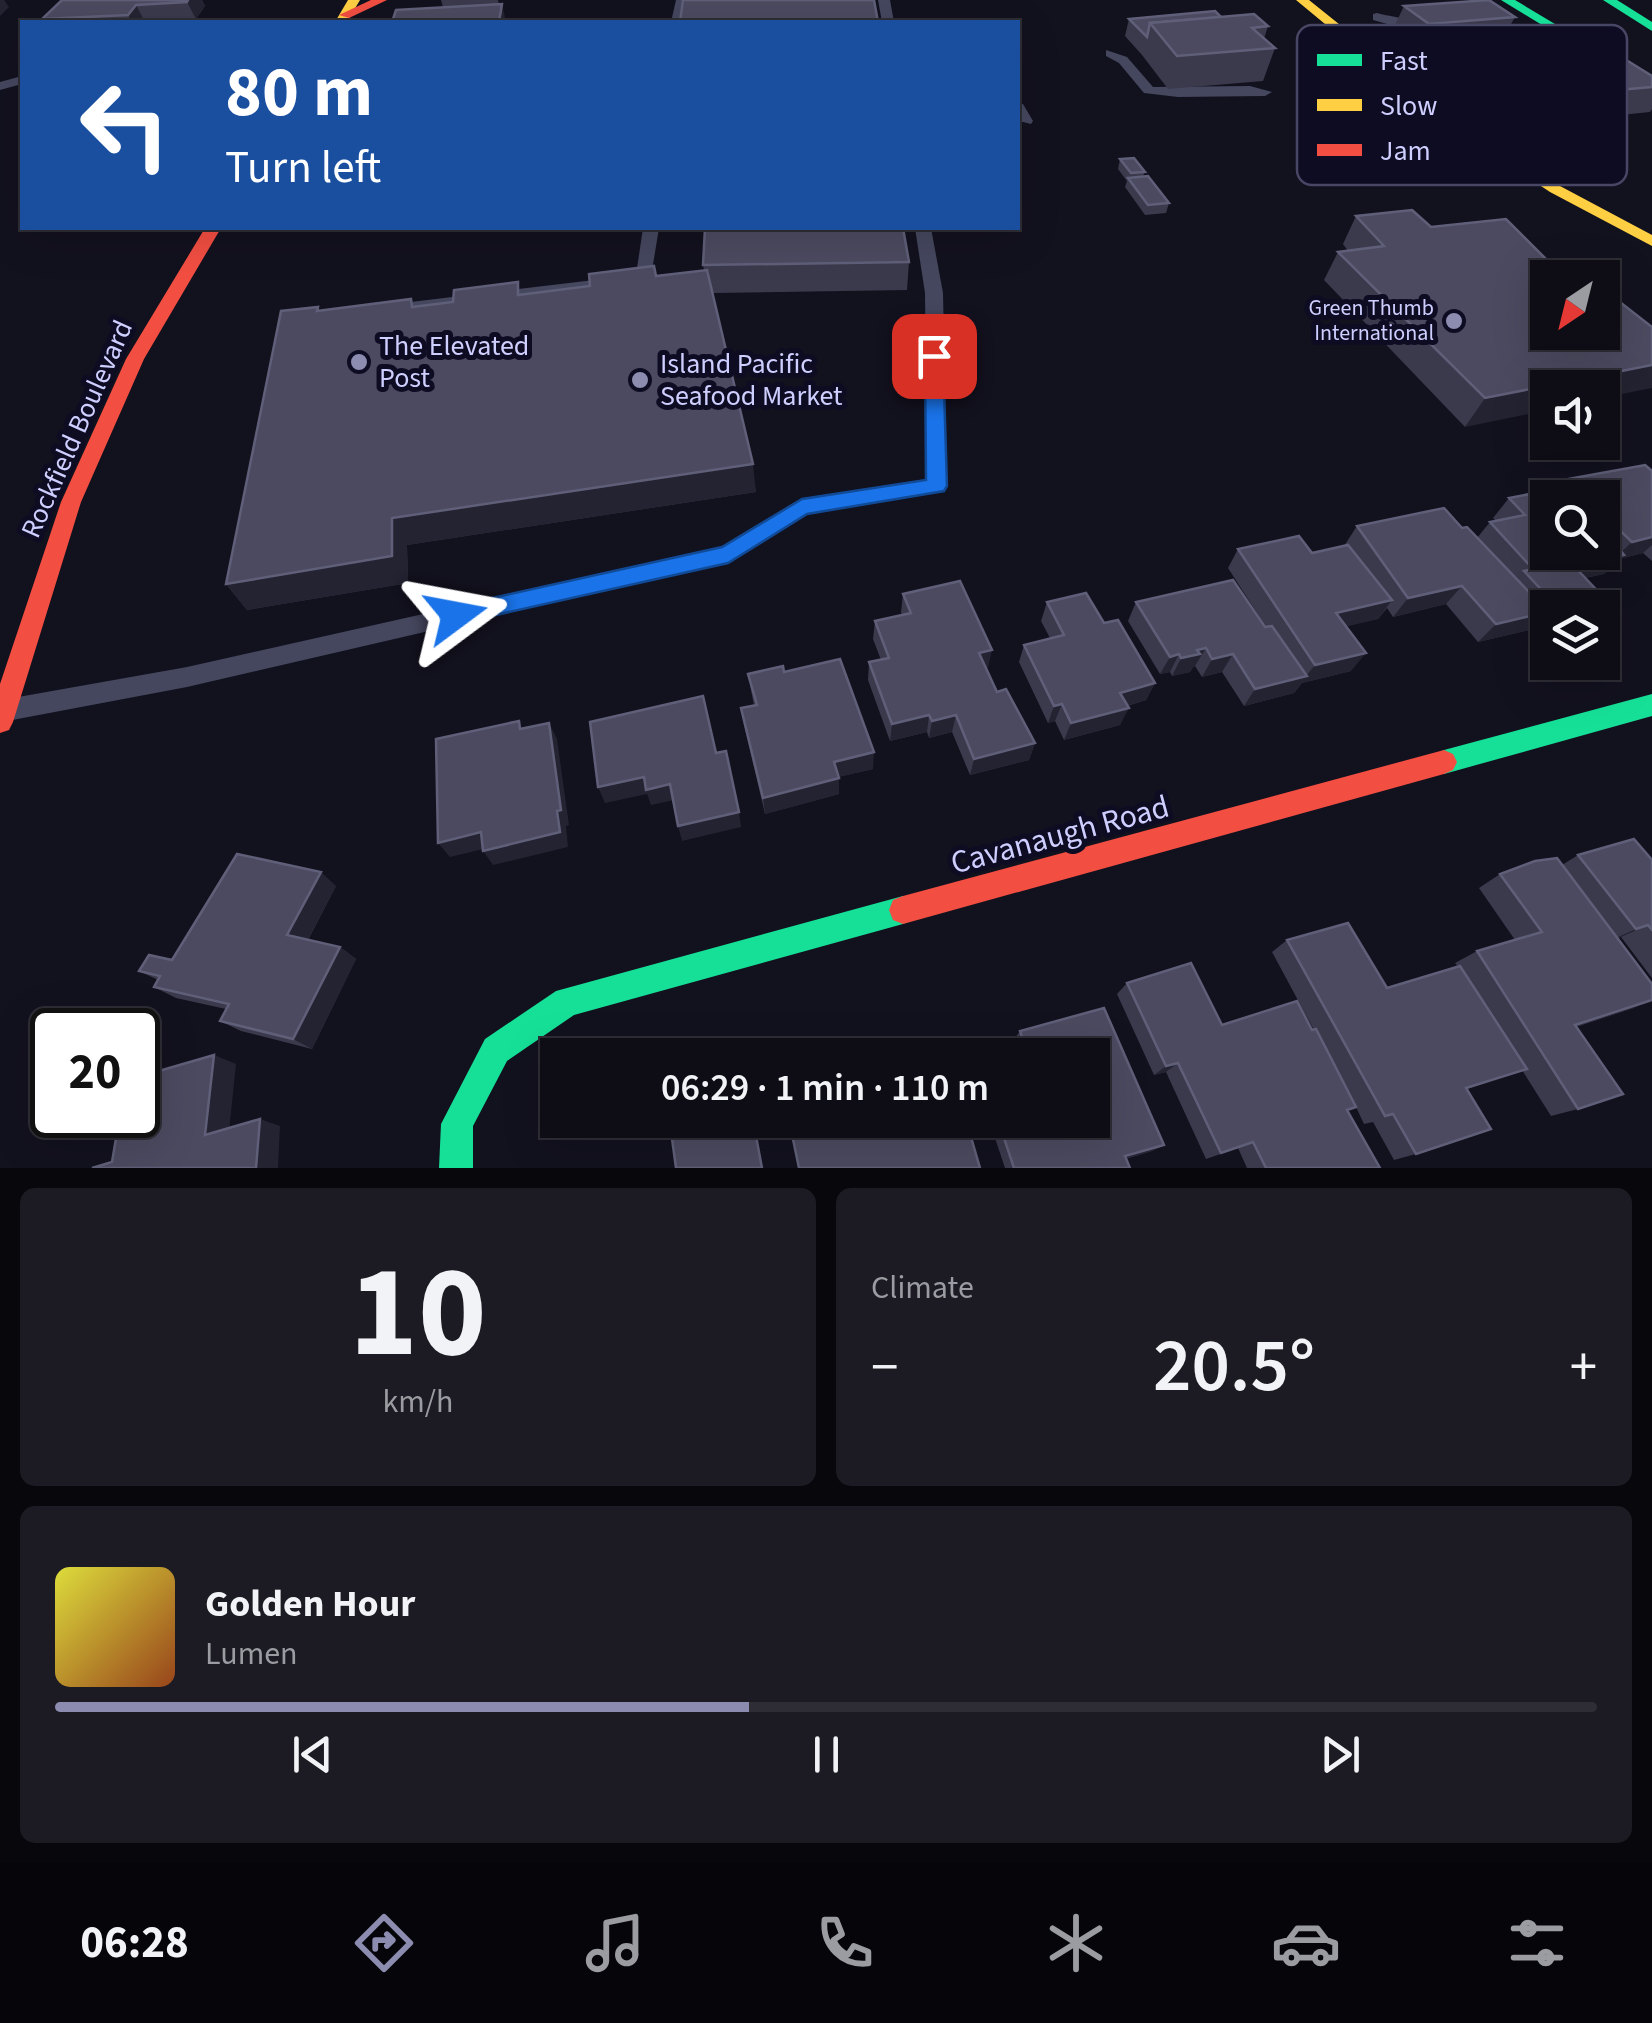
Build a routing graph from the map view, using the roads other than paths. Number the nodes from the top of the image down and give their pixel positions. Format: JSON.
{"nodes":[{"id":1,"x":381,"y":0,"type":"edge"},
{"id":2,"x":1302,"y":0,"type":"edge"},
{"id":3,"x":1507,"y":0,"type":"edge"},
{"id":4,"x":1609,"y":0,"type":"edge"},
{"id":5,"x":347,"y":13,"type":"edge"},
{"id":6,"x":1377,"y":17,"type":"dead end"},
{"id":7,"x":1462,"y":23,"type":"edge"},
{"id":8,"x":1444,"y":24,"type":"edge"},
{"id":9,"x":1333,"y":25,"type":"edge"},
{"id":10,"x":1405,"y":25,"type":"edge"},
{"id":11,"x":1426,"y":25,"type":"edge"},
{"id":12,"x":1498,"y":25,"type":"edge"},
{"id":13,"x":1548,"y":25,"type":"edge"},
{"id":14,"x":1652,"y":26,"type":"edge"},
{"id":15,"x":1110,"y":53,"type":"dead end"},
{"id":16,"x":1627,"y":73,"type":"edge"},
{"id":17,"x":1652,"y":88,"type":"edge"},
{"id":18,"x":1265,"y":92,"type":"dead end"},
{"id":19,"x":1020,"y":110,"type":"edge"},
{"id":20,"x":1026,"y":121,"type":"dead end"},
{"id":21,"x":1549,"y":185,"type":"edge"},
{"id":22,"x":212,"y":230,"type":"edge"},
{"id":23,"x":651,"y":230,"type":"edge"},
{"id":24,"x":923,"y":230,"type":"edge"},
{"id":25,"x":1652,"y":241,"type":"edge"},
{"id":26,"x":374,"y":312,"type":"edge"},
{"id":27,"x":1652,"y":705,"type":"edge"},
{"id":28,"x":2,"y":716,"type":"edge"},
{"id":29,"x":456,"y":1168,"type":"edge"}],
"edges":[{"from":1,"to":5,"type":"main road"},
{"from":2,"to":9,"type":"main road"},
{"from":3,"to":13,"type":"main road"},
{"from":4,"to":14,"type":"main road"},
{"from":6,"to":10,"type":"lane"},
{"from":7,"to":12,"type":"lane"},
{"from":8,"to":11,"type":"lane"},
{"from":15,"to":18,"type":"lane"},
{"from":16,"to":17,"type":"main road"},
{"from":19,"to":20,"type":"lane"},
{"from":21,"to":25,"type":"main road"},
{"from":22,"to":28,"type":"main road","name":"Rockfield Boulevard"},
{"from":23,"to":26,"type":"lane"},
{"from":24,"to":28,"type":"lane"},
{"from":27,"to":29,"type":"main road","name":"Cavanaugh Road"}]}
